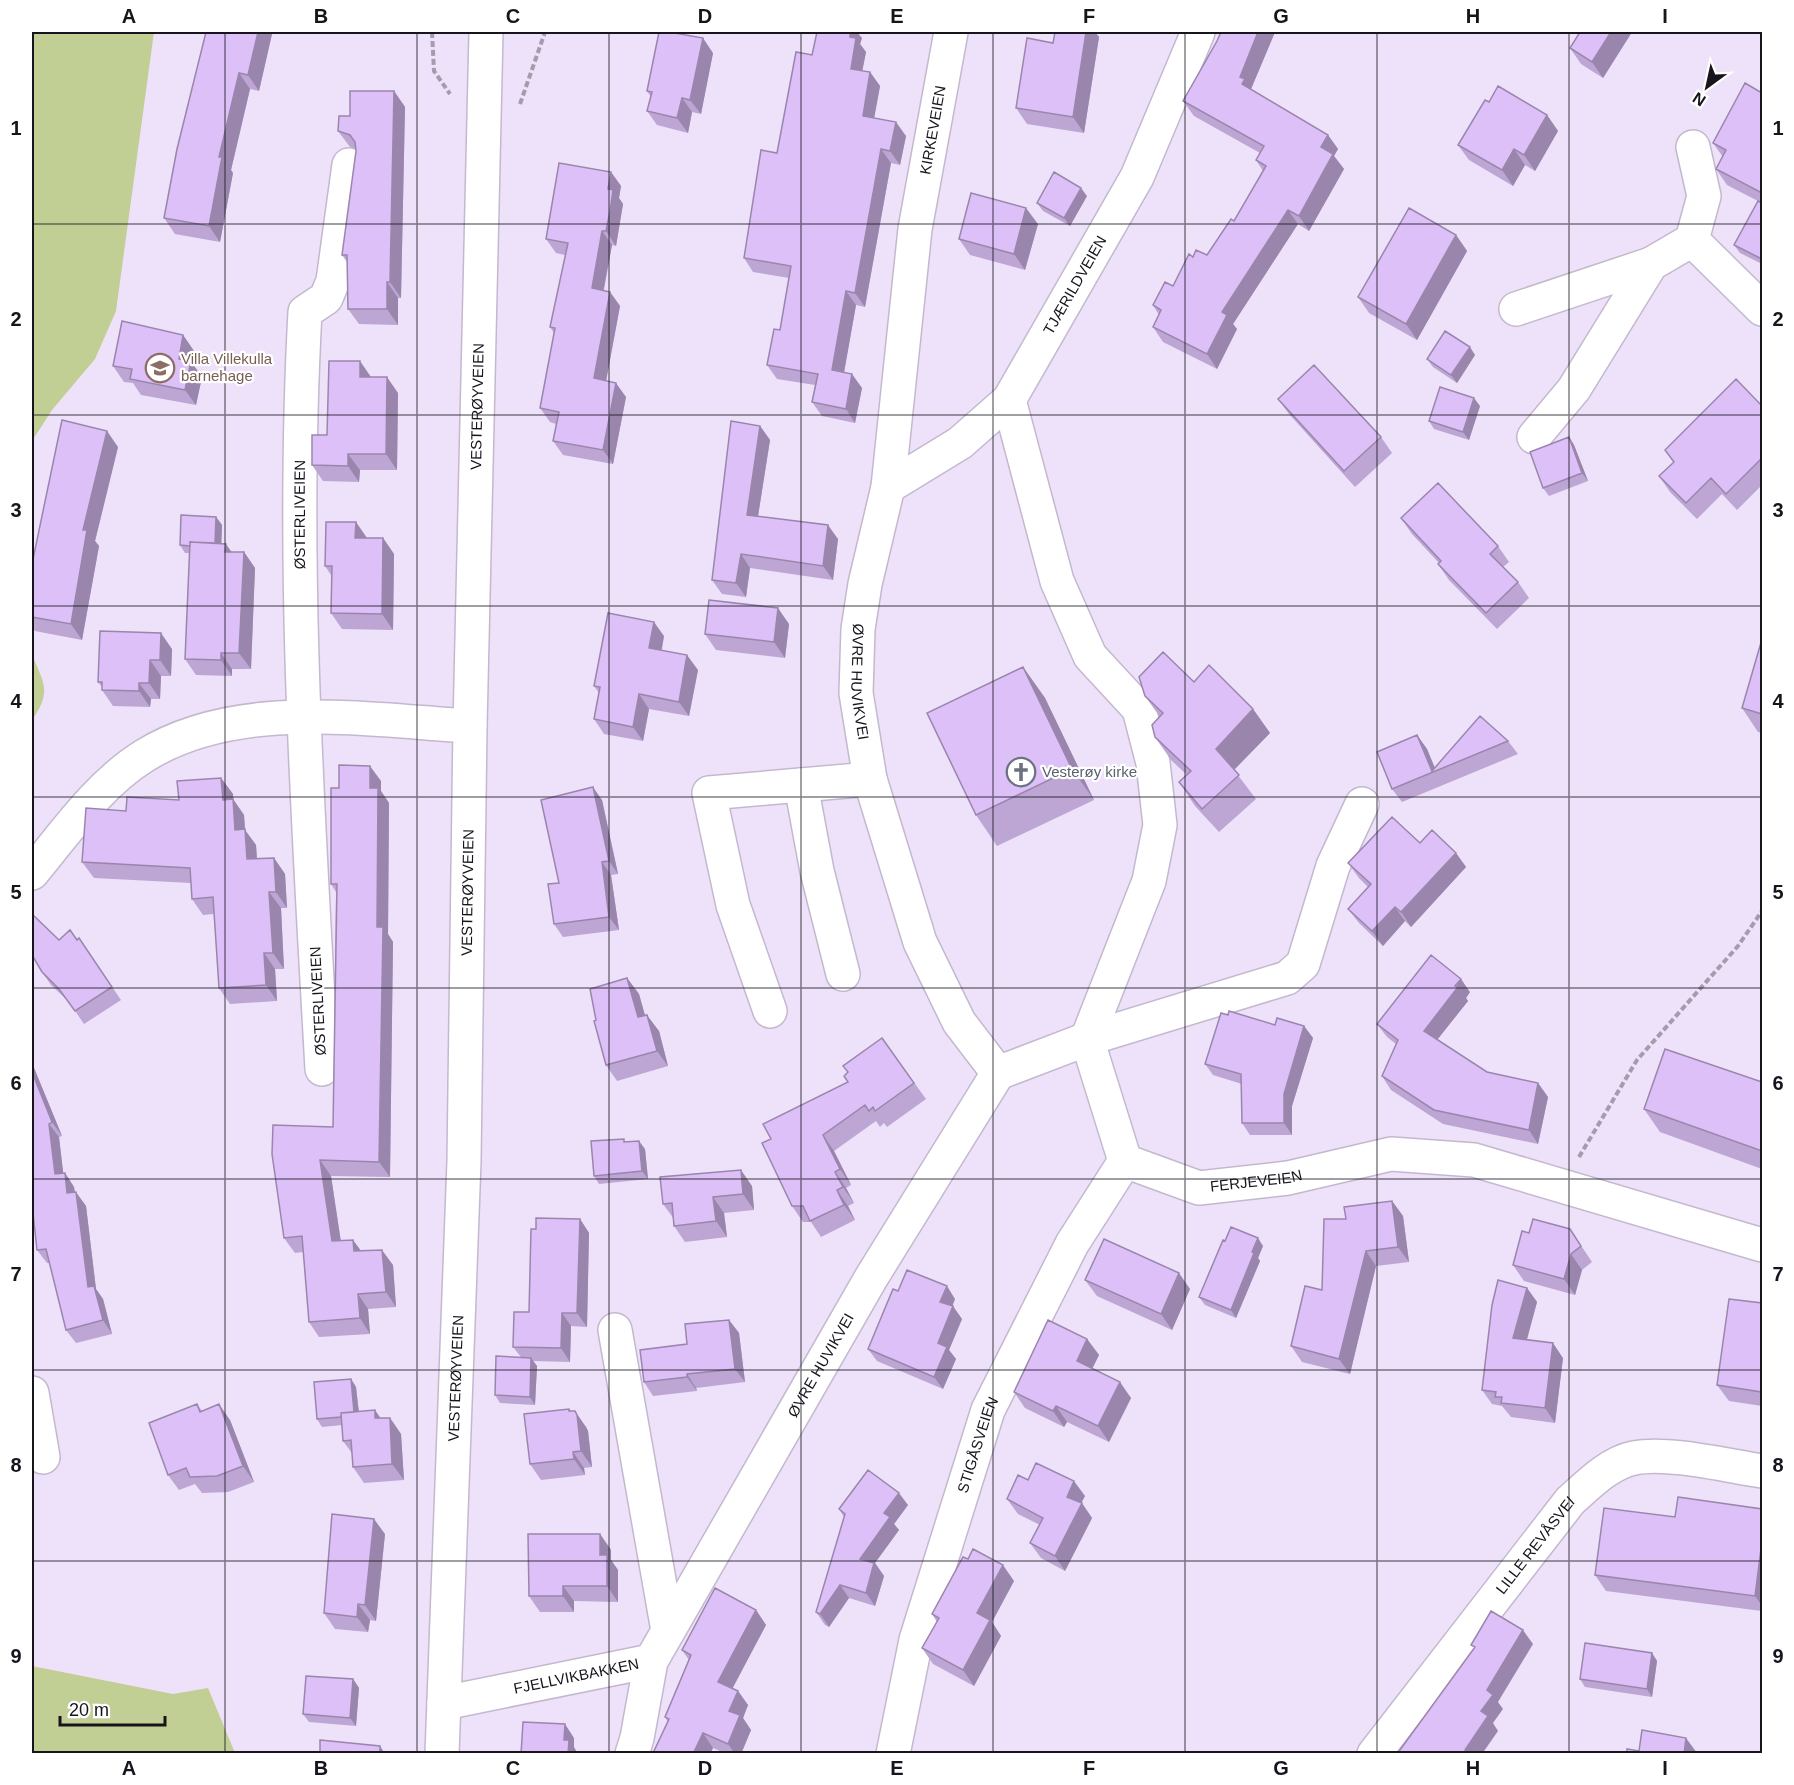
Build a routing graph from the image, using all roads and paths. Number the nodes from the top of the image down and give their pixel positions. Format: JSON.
{"nodes":[{"id":1,"x":486,"y":32,"type":"edge"},
{"id":2,"x":545,"y":32,"type":"edge"},
{"id":3,"x":951,"y":32,"type":"edge"},
{"id":4,"x":1198,"y":32,"type":"edge"},
{"id":5,"x":540,"y":54,"type":"dead end"},
{"id":6,"x":1693,"y":147,"type":"dead end"},
{"id":7,"x":349,"y":165,"type":"dead end"},
{"id":8,"x":915,"y":229,"type":"joint"},
{"id":9,"x":1692,"y":240,"type":"junction"},
{"id":10,"x":1652,"y":264,"type":"junction"},
{"id":11,"x":1516,"y":309,"type":"dead end"},
{"id":12,"x":1762,"y":309,"type":"edge"},
{"id":13,"x":1010,"y":400,"type":"junction"},
{"id":14,"x":1534,"y":437,"type":"dead end"},
{"id":15,"x":888,"y":487,"type":"junction"},
{"id":16,"x":302,"y":716,"type":"junction"},
{"id":17,"x":470,"y":726,"type":"junction"},
{"id":18,"x":870,"y":779,"type":"junction"},
{"id":19,"x":801,"y":785,"type":"junction"},
{"id":20,"x":1362,"y":804,"type":"dead end"},
{"id":21,"x":32,"y":873,"type":"edge"},
{"id":22,"x":1762,"y":911,"type":"edge"},
{"id":23,"x":843,"y":974,"type":"dead end"},
{"id":24,"x":770,"y":1011,"type":"dead end"},
{"id":25,"x":1088,"y":1039,"type":"junction"},
{"id":26,"x":322,"y":1069,"type":"dead end"},
{"id":27,"x":998,"y":1073,"type":"junction"},
{"id":28,"x":1125,"y":1161,"type":"junction"},
{"id":29,"x":1563,"y":1185,"type":"junction"},
{"id":30,"x":1762,"y":1245,"type":"edge"},
{"id":31,"x":615,"y":1330,"type":"dead end"},
{"id":32,"x":32,"y":1393,"type":"edge"},
{"id":33,"x":44,"y":1457,"type":"dead end"},
{"id":34,"x":1762,"y":1471,"type":"edge"},
{"id":35,"x":668,"y":1630,"type":"junction"},
{"id":36,"x":651,"y":1661,"type":"junction"},
{"id":37,"x":444,"y":1703,"type":"junction"},
{"id":38,"x":442,"y":1754,"type":"edge"},
{"id":39,"x":632,"y":1754,"type":"edge"},
{"id":40,"x":893,"y":1754,"type":"edge"},
{"id":41,"x":1374,"y":1754,"type":"edge"}],
"edges":[{"from":1,"to":17,"type":"street","name":"VESTERØYVEIEN"},
{"from":2,"to":5,"type":"path"},
{"from":3,"to":8,"type":"street","name":"KIRKEVEIEN"},
{"from":4,"to":13,"type":"street","name":"TJÆRILDVEIEN"},
{"from":6,"to":9,"type":"street"},
{"from":7,"to":16,"type":"street","name":"ØSTERLIVEIEN"},
{"from":8,"to":15,"type":"street","name":"ØVRE HUVIKVEI"},
{"from":9,"to":10,"type":"street"},
{"from":9,"to":12,"type":"street"},
{"from":10,"to":11,"type":"street"},
{"from":10,"to":14,"type":"street"},
{"from":13,"to":15,"type":"street","name":"TJÆRILDVEIEN"},
{"from":13,"to":25,"type":"street"},
{"from":15,"to":18,"type":"street","name":"ØVRE HUVIKVEI"},
{"from":16,"to":17,"type":"street"},
{"from":16,"to":21,"type":"street"},
{"from":16,"to":26,"type":"street","name":"ØSTERLIVEIEN"},
{"from":17,"to":37,"type":"street","name":"VESTERØYVEIEN"},
{"from":18,"to":19,"type":"street"},
{"from":18,"to":27,"type":"street","name":"ØVRE HUVIKVEI"},
{"from":19,"to":23,"type":"street"},
{"from":19,"to":24,"type":"street"},
{"from":20,"to":25,"type":"street"},
{"from":22,"to":29,"type":"path"},
{"from":25,"to":27,"type":"street"},
{"from":25,"to":28,"type":"street"},
{"from":27,"to":35,"type":"street","name":"ØVRE HUVIKVEI"},
{"from":28,"to":29,"type":"street","name":"FERJEVEIEN"},
{"from":28,"to":40,"type":"street","name":"STIGÅSVEIEN"},
{"from":29,"to":30,"type":"street","name":"FERJEVEIEN"},
{"from":31,"to":35,"type":"street"},
{"from":32,"to":33,"type":"street"},
{"from":34,"to":41,"type":"street","name":"LILLE REVÅSVEI"},
{"from":35,"to":36,"type":"street","name":"ØVRE HUVIKVEI"},
{"from":36,"to":37,"type":"street","name":"FJELLVIKBAKKEN"},
{"from":36,"to":39,"type":"street","name":"FJELLVIKBAKKEN"},
{"from":37,"to":38,"type":"street","name":"VESTERØYVEIEN"}]}
